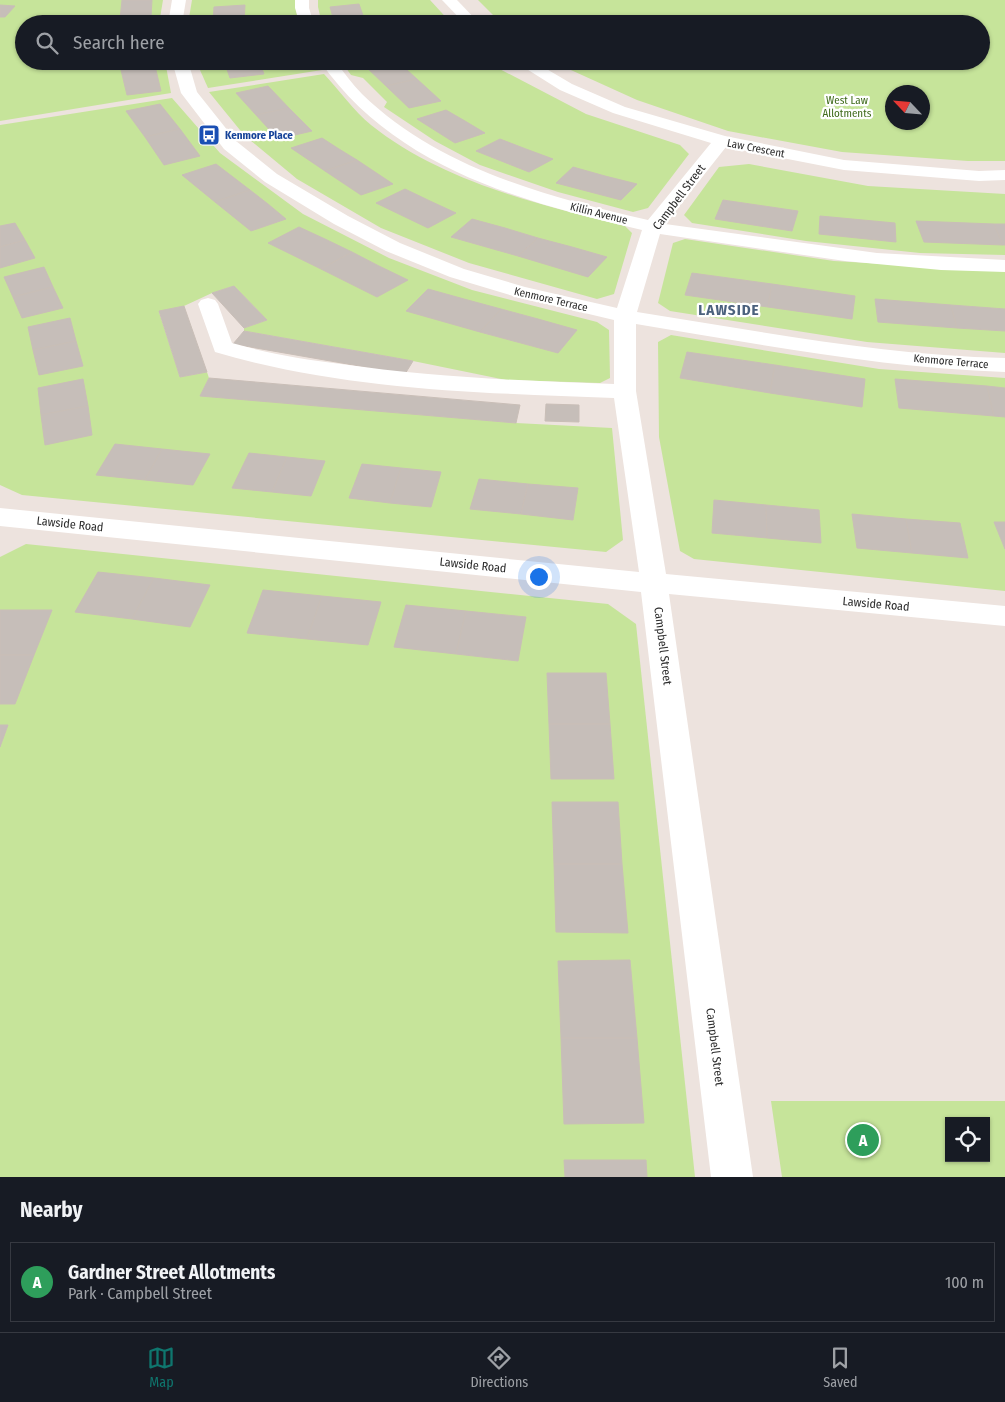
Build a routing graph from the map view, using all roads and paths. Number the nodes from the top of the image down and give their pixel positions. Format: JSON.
{"nodes":[{"id":1,"x":179,"y":0,"type":"edge"},
{"id":2,"x":302,"y":0,"type":"edge"},
{"id":3,"x":449,"y":0,"type":"edge"},
{"id":4,"x":176,"y":15,"type":"edge"},
{"id":5,"x":304,"y":15,"type":"edge"},
{"id":6,"x":464,"y":15,"type":"edge"},
{"id":7,"x":183,"y":70,"type":"edge"},
{"id":8,"x":333,"y":70,"type":"edge"},
{"id":9,"x":537,"y":70,"type":"edge"},
{"id":10,"x":722,"y":141,"type":"junction"},
{"id":11,"x":1005,"y":175,"type":"edge"},
{"id":12,"x":654,"y":227,"type":"junction"},
{"id":13,"x":1005,"y":266,"type":"edge"},
{"id":14,"x":208,"y":304,"type":"dead end"},
{"id":15,"x":626,"y":316,"type":"junction"},
{"id":16,"x":1005,"y":365,"type":"edge"},
{"id":17,"x":625,"y":391,"type":"junction"},
{"id":18,"x":0,"y":517,"type":"edge"},
{"id":19,"x":654,"y":583,"type":"junction"},
{"id":20,"x":1005,"y":616,"type":"edge"},
{"id":21,"x":732,"y":1177,"type":"edge"}],
"edges":[{"from":1,"to":4,"type":"street"},
{"from":2,"to":5,"type":"street"},
{"from":3,"to":6,"type":"street"},
{"from":7,"to":15,"type":"street","name":"Kenmore Terrace"},
{"from":8,"to":12,"type":"street","name":"Killin Avenue"},
{"from":9,"to":10,"type":"street","name":"Law Crescent"},
{"from":10,"to":11,"type":"street","name":"Law Crescent"},
{"from":10,"to":12,"type":"street","name":"Campbell Street"},
{"from":12,"to":13,"type":"street","name":"Killin Avenue"},
{"from":12,"to":15,"type":"street","name":"Campbell Street"},
{"from":14,"to":17,"type":"street"},
{"from":15,"to":16,"type":"street","name":"Kenmore Terrace"},
{"from":15,"to":17,"type":"street","name":"Campbell Street"},
{"from":17,"to":19,"type":"street","name":"Campbell Street"},
{"from":18,"to":19,"type":"street","name":"Lawside Road"},
{"from":19,"to":20,"type":"street","name":"Lawside Road"},
{"from":19,"to":21,"type":"street","name":"Campbell Street"}]}
